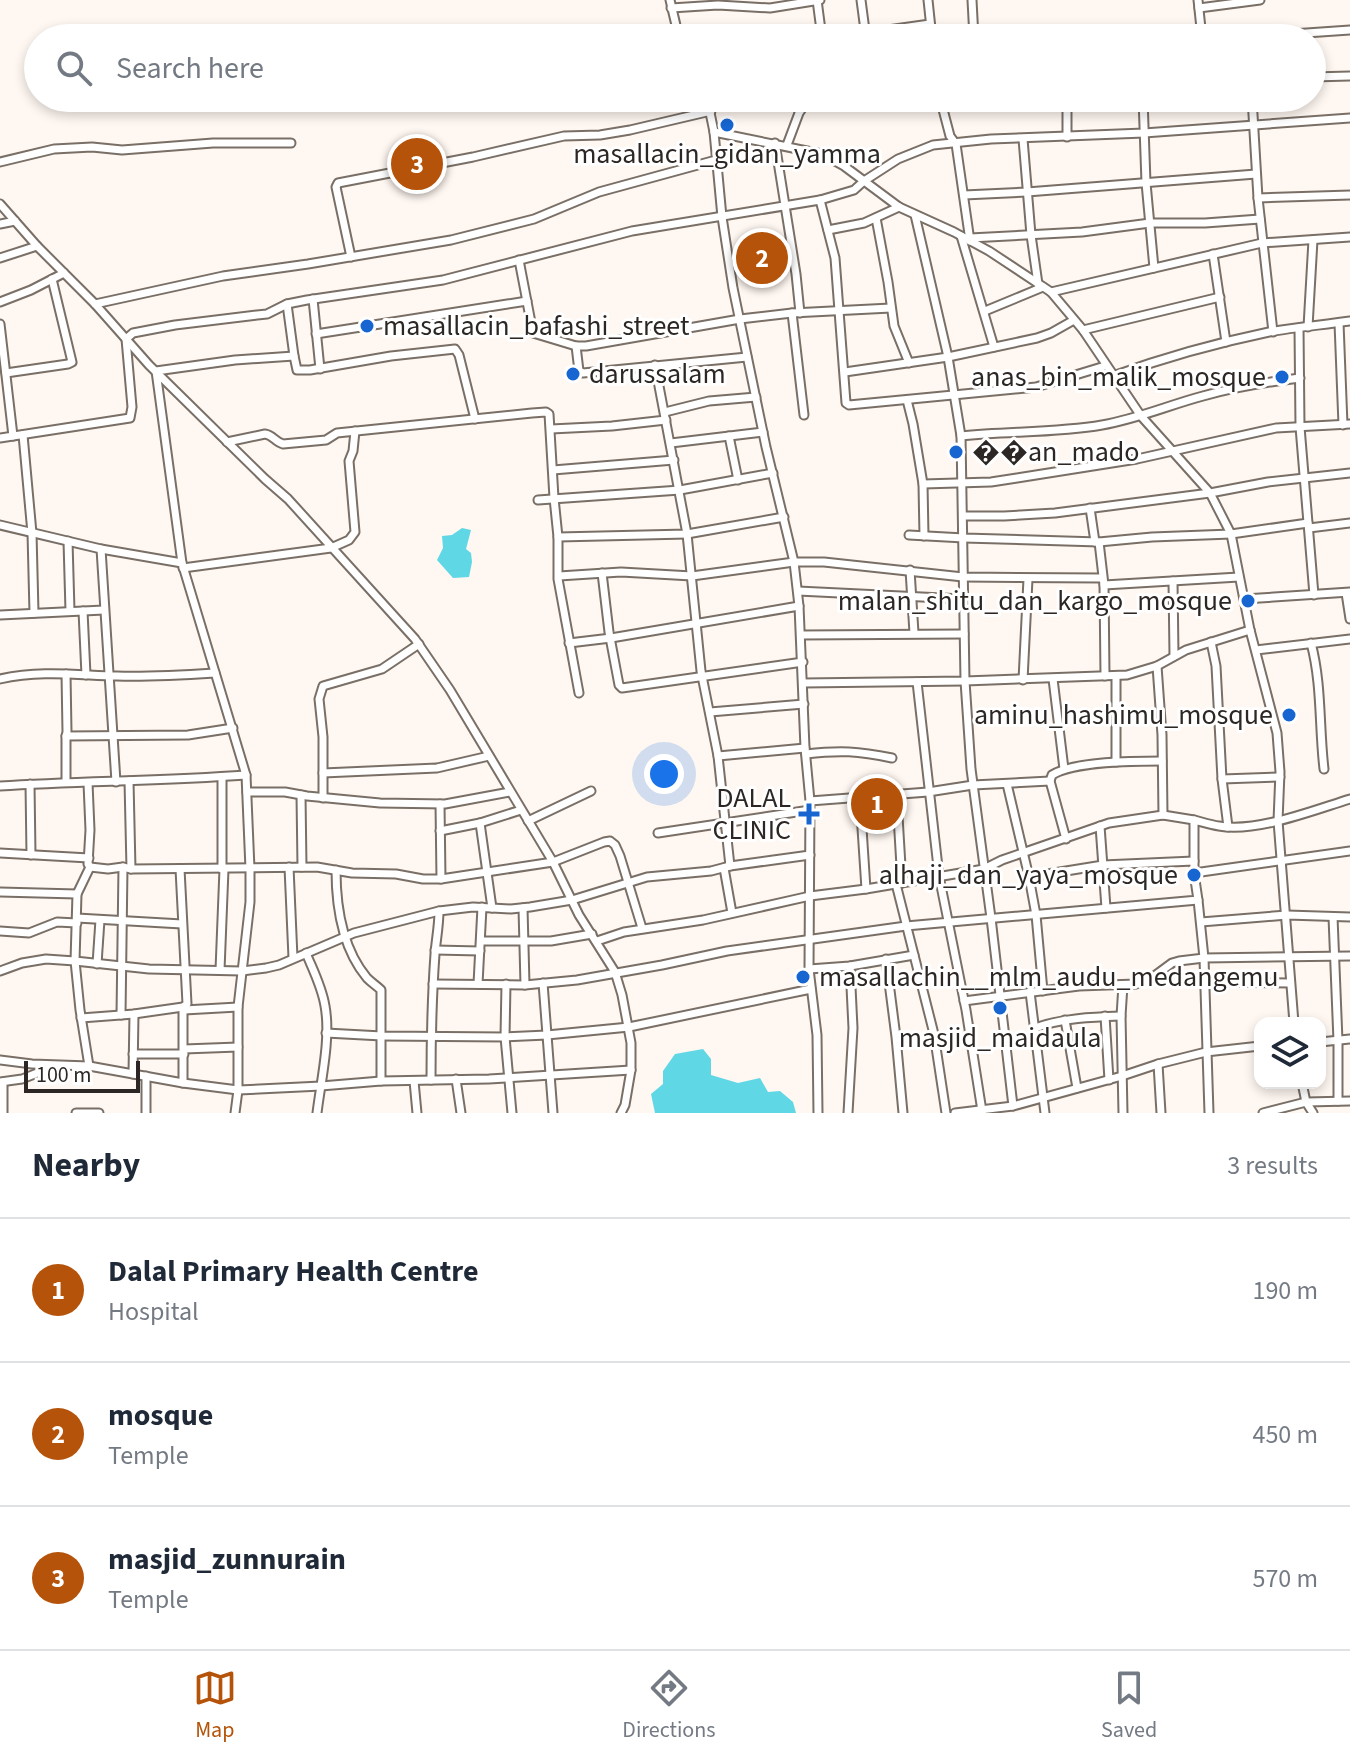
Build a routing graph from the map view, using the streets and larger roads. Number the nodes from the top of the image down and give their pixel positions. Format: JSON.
{"nodes":[{"id":1,"x":818,"y":0,"type":"edge"},
{"id":2,"x":861,"y":0,"type":"edge"},
{"id":3,"x":928,"y":0,"type":"edge"},
{"id":4,"x":972,"y":0,"type":"edge"},
{"id":5,"x":1260,"y":0,"type":"edge"},
{"id":6,"x":671,"y":4,"type":"edge"},
{"id":7,"x":1199,"y":4,"type":"edge"},
{"id":8,"x":676,"y":24,"type":"edge"},
{"id":9,"x":821,"y":24,"type":"edge"},
{"id":10,"x":864,"y":24,"type":"edge"},
{"id":11,"x":930,"y":24,"type":"edge"},
{"id":12,"x":973,"y":24,"type":"edge"},
{"id":13,"x":1201,"y":24,"type":"edge"},
{"id":14,"x":1350,"y":30,"type":"edge"},
{"id":15,"x":1326,"y":32,"type":"edge"},
{"id":16,"x":1350,"y":76,"type":"edge"},
{"id":17,"x":1326,"y":77,"type":"edge"},
{"id":18,"x":707,"y":112,"type":"edge"},
{"id":19,"x":711,"y":112,"type":"edge"},
{"id":20,"x":800,"y":112,"type":"edge"},
{"id":21,"x":944,"y":112,"type":"edge"},
{"id":22,"x":1067,"y":112,"type":"edge"},
{"id":23,"x":1143,"y":112,"type":"edge"},
{"id":24,"x":1253,"y":112,"type":"edge"},
{"id":25,"x":1350,"y":118,"type":"edge"},
{"id":26,"x":1253,"y":125,"type":"junction"},
{"id":27,"x":714,"y":132,"type":"junction"},
{"id":28,"x":1144,"y":133,"type":"junction"},
{"id":29,"x":1067,"y":137,"type":"junction"},
{"id":30,"x":1023,"y":139,"type":"junction"},
{"id":31,"x":291,"y":143,"type":"dead end"},
{"id":32,"x":775,"y":143,"type":"junction"},
{"id":33,"x":956,"y":144,"type":"junction"},
{"id":34,"x":787,"y":145,"type":"junction"},
{"id":35,"x":716,"y":160,"type":"junction"},
{"id":36,"x":0,"y":162,"type":"edge"},
{"id":37,"x":1256,"y":174,"type":"junction"},
{"id":38,"x":864,"y":181,"type":"junction"},
{"id":39,"x":1146,"y":183,"type":"junction"},
{"id":40,"x":1027,"y":192,"type":"junction"},
{"id":41,"x":964,"y":195,"type":"junction"},
{"id":42,"x":1350,"y":195,"type":"edge"},
{"id":43,"x":1258,"y":198,"type":"junction"},
{"id":44,"x":820,"y":200,"type":"junction"},
{"id":45,"x":0,"y":204,"type":"edge"},
{"id":46,"x":784,"y":207,"type":"junction"},
{"id":47,"x":899,"y":207,"type":"junction"},
{"id":48,"x":915,"y":215,"type":"junction"},
{"id":49,"x":722,"y":217,"type":"junction"},
{"id":50,"x":876,"y":218,"type":"junction"},
{"id":51,"x":1260,"y":219,"type":"junction"},
{"id":52,"x":15,"y":221,"type":"junction"},
{"id":53,"x":1150,"y":223,"type":"junction"},
{"id":54,"x":0,"y":224,"type":"edge"},
{"id":55,"x":828,"y":230,"type":"junction"},
{"id":56,"x":1031,"y":235,"type":"junction"},
{"id":57,"x":1350,"y":237,"type":"edge"},
{"id":58,"x":967,"y":238,"type":"junction"},
{"id":59,"x":1313,"y":240,"type":"junction"},
{"id":60,"x":1262,"y":243,"type":"junction"},
{"id":61,"x":37,"y":246,"type":"junction"},
{"id":62,"x":1213,"y":254,"type":"junction"},
{"id":63,"x":351,"y":257,"type":"junction"},
{"id":64,"x":0,"y":258,"type":"edge"},
{"id":65,"x":519,"y":260,"type":"junction"},
{"id":66,"x":1154,"y":268,"type":"junction"},
{"id":67,"x":64,"y":273,"type":"junction"},
{"id":68,"x":52,"y":279,"type":"junction"},
{"id":69,"x":1044,"y":288,"type":"junction"},
{"id":70,"x":1220,"y":297,"type":"junction"},
{"id":71,"x":313,"y":299,"type":"junction"},
{"id":72,"x":527,"y":301,"type":"junction"},
{"id":73,"x":0,"y":302,"type":"edge"},
{"id":74,"x":95,"y":304,"type":"junction"},
{"id":75,"x":287,"y":304,"type":"junction"},
{"id":76,"x":891,"y":308,"type":"junction"},
{"id":77,"x":985,"y":311,"type":"junction"},
{"id":78,"x":840,"y":312,"type":"junction"},
{"id":79,"x":796,"y":313,"type":"junction"},
{"id":80,"x":740,"y":319,"type":"junction"},
{"id":81,"x":1074,"y":320,"type":"junction"},
{"id":82,"x":1350,"y":321,"type":"edge"},
{"id":83,"x":1339,"y":323,"type":"junction"},
{"id":84,"x":0,"y":324,"type":"edge"},
{"id":85,"x":1304,"y":327,"type":"junction"},
{"id":86,"x":1083,"y":330,"type":"junction"},
{"id":87,"x":1273,"y":332,"type":"junction"},
{"id":88,"x":316,"y":334,"type":"junction"},
{"id":89,"x":126,"y":339,"type":"junction"},
{"id":90,"x":1226,"y":342,"type":"junction"},
{"id":91,"x":576,"y":346,"type":"junction"},
{"id":92,"x":994,"y":347,"type":"junction"},
{"id":93,"x":294,"y":356,"type":"junction"},
{"id":94,"x":747,"y":357,"type":"junction"},
{"id":95,"x":948,"y":357,"type":"junction"},
{"id":96,"x":909,"y":363,"type":"junction"},
{"id":97,"x":655,"y":365,"type":"junction"},
{"id":98,"x":1105,"y":366,"type":"junction"},
{"id":99,"x":320,"y":369,"type":"junction"},
{"id":100,"x":156,"y":371,"type":"junction"},
{"id":101,"x":845,"y":372,"type":"junction"},
{"id":102,"x":4,"y":376,"type":"edge"},
{"id":103,"x":1113,"y":376,"type":"junction"},
{"id":104,"x":1300,"y":378,"type":"junction"},
{"id":105,"x":955,"y":395,"type":"junction"},
{"id":106,"x":756,"y":397,"type":"junction"},
{"id":107,"x":907,"y":400,"type":"junction"},
{"id":108,"x":804,"y":415,"type":"dead end"},
{"id":109,"x":666,"y":416,"type":"junction"},
{"id":110,"x":1141,"y":416,"type":"junction"},
{"id":111,"x":475,"y":419,"type":"junction"},
{"id":112,"x":1346,"y":424,"type":"edge"},
{"id":113,"x":1300,"y":427,"type":"junction"},
{"id":114,"x":551,"y":429,"type":"junction"},
{"id":115,"x":355,"y":431,"type":"junction"},
{"id":116,"x":763,"y":432,"type":"junction"},
{"id":117,"x":18,"y":435,"type":"junction"},
{"id":118,"x":729,"y":436,"type":"junction"},
{"id":119,"x":961,"y":436,"type":"junction"},
{"id":120,"x":0,"y":438,"type":"edge"},
{"id":121,"x":227,"y":442,"type":"junction"},
{"id":122,"x":671,"y":443,"type":"junction"},
{"id":123,"x":1171,"y":451,"type":"junction"},
{"id":124,"x":674,"y":460,"type":"junction"},
{"id":125,"x":553,"y":470,"type":"junction"},
{"id":126,"x":773,"y":473,"type":"junction"},
{"id":127,"x":1350,"y":473,"type":"edge"},
{"id":128,"x":1303,"y":478,"type":"junction"},
{"id":129,"x":738,"y":480,"type":"junction"},
{"id":130,"x":963,"y":482,"type":"junction"},
{"id":131,"x":923,"y":484,"type":"junction"},
{"id":132,"x":680,"y":490,"type":"junction"},
{"id":133,"x":1210,"y":493,"type":"junction"},
{"id":134,"x":554,"y":498,"type":"junction"},
{"id":135,"x":538,"y":500,"type":"dead end"},
{"id":136,"x":1090,"y":508,"type":"junction"},
{"id":137,"x":964,"y":516,"type":"junction"},
{"id":138,"x":784,"y":517,"type":"junction"},
{"id":139,"x":1350,"y":523,"type":"edge"},
{"id":140,"x":0,"y":525,"type":"edge"},
{"id":141,"x":1309,"y":526,"type":"junction"},
{"id":142,"x":32,"y":533,"type":"junction"},
{"id":143,"x":687,"y":534,"type":"junction"},
{"id":144,"x":1231,"y":534,"type":"junction"},
{"id":145,"x":909,"y":535,"type":"dead end"},
{"id":146,"x":924,"y":536,"type":"junction"},
{"id":147,"x":558,"y":537,"type":"junction"},
{"id":148,"x":964,"y":538,"type":"junction"},
{"id":149,"x":68,"y":541,"type":"junction"},
{"id":150,"x":1097,"y":542,"type":"junction"},
{"id":151,"x":331,"y":548,"type":"junction"},
{"id":152,"x":101,"y":549,"type":"junction"},
{"id":153,"x":794,"y":562,"type":"junction"},
{"id":154,"x":182,"y":565,"type":"junction"},
{"id":155,"x":910,"y":570,"type":"junction"},
{"id":156,"x":602,"y":573,"type":"junction"},
{"id":157,"x":559,"y":576,"type":"junction"},
{"id":158,"x":692,"y":576,"type":"junction"},
{"id":159,"x":963,"y":577,"type":"junction"},
{"id":160,"x":1239,"y":577,"type":"junction"},
{"id":161,"x":1028,"y":579,"type":"junction"},
{"id":162,"x":1103,"y":581,"type":"junction"},
{"id":163,"x":1173,"y":581,"type":"junction"},
{"id":164,"x":798,"y":591,"type":"junction"},
{"id":165,"x":1348,"y":593,"type":"edge"},
{"id":166,"x":1314,"y":595,"type":"junction"},
{"id":167,"x":911,"y":596,"type":"junction"},
{"id":168,"x":963,"y":599,"type":"junction"},
{"id":169,"x":1244,"y":599,"type":"junction"},
{"id":170,"x":799,"y":606,"type":"junction"},
{"id":171,"x":104,"y":610,"type":"junction"},
{"id":172,"x":70,"y":611,"type":"junction"},
{"id":173,"x":83,"y":611,"type":"junction"},
{"id":174,"x":34,"y":613,"type":"junction"},
{"id":175,"x":0,"y":615,"type":"edge"},
{"id":176,"x":1350,"y":619,"type":"edge"},
{"id":177,"x":695,"y":625,"type":"junction"},
{"id":178,"x":1250,"y":630,"type":"junction"},
{"id":179,"x":914,"y":633,"type":"junction"},
{"id":180,"x":964,"y":634,"type":"junction"},
{"id":181,"x":801,"y":635,"type":"junction"},
{"id":182,"x":611,"y":638,"type":"junction"},
{"id":183,"x":1350,"y":639,"type":"edge"},
{"id":184,"x":1211,"y":642,"type":"junction"},
{"id":185,"x":569,"y":643,"type":"junction"},
{"id":186,"x":1311,"y":643,"type":"junction"},
{"id":187,"x":419,"y":644,"type":"junction"},
{"id":188,"x":1256,"y":650,"type":"junction"},
{"id":189,"x":1174,"y":656,"type":"junction"},
{"id":190,"x":803,"y":662,"type":"junction"},
{"id":191,"x":1157,"y":666,"type":"junction"},
{"id":192,"x":215,"y":673,"type":"junction"},
{"id":193,"x":66,"y":674,"type":"junction"},
{"id":194,"x":86,"y":675,"type":"junction"},
{"id":195,"x":110,"y":676,"type":"junction"},
{"id":196,"x":702,"y":676,"type":"junction"},
{"id":197,"x":1105,"y":676,"type":"junction"},
{"id":198,"x":1116,"y":676,"type":"junction"},
{"id":199,"x":0,"y":679,"type":"edge"},
{"id":200,"x":1053,"y":679,"type":"junction"},
{"id":201,"x":1023,"y":680,"type":"junction"},
{"id":202,"x":965,"y":681,"type":"junction"},
{"id":203,"x":917,"y":682,"type":"junction"},
{"id":204,"x":803,"y":683,"type":"junction"},
{"id":205,"x":579,"y":693,"type":"dead end"},
{"id":206,"x":804,"y":704,"type":"junction"},
{"id":207,"x":710,"y":712,"type":"junction"},
{"id":208,"x":233,"y":728,"type":"junction"},
{"id":209,"x":66,"y":736,"type":"junction"},
{"id":210,"x":113,"y":737,"type":"junction"},
{"id":211,"x":806,"y":751,"type":"junction"},
{"id":212,"x":489,"y":756,"type":"junction"},
{"id":213,"x":718,"y":756,"type":"junction"},
{"id":214,"x":892,"y":758,"type":"dead end"},
{"id":215,"x":1162,"y":761,"type":"junction"},
{"id":216,"x":1116,"y":762,"type":"junction"},
{"id":217,"x":1064,"y":769,"type":"junction"},
{"id":218,"x":1324,"y":769,"type":"dead end"},
{"id":219,"x":323,"y":773,"type":"junction"},
{"id":220,"x":246,"y":775,"type":"junction"},
{"id":221,"x":222,"y":777,"type":"junction"},
{"id":222,"x":1280,"y":777,"type":"junction"},
{"id":223,"x":1222,"y":779,"type":"junction"},
{"id":224,"x":129,"y":781,"type":"junction"},
{"id":225,"x":1050,"y":781,"type":"junction"},
{"id":226,"x":66,"y":782,"type":"junction"},
{"id":227,"x":116,"y":782,"type":"junction"},
{"id":228,"x":88,"y":783,"type":"junction"},
{"id":229,"x":30,"y":784,"type":"junction"},
{"id":230,"x":1007,"y":784,"type":"junction"},
{"id":231,"x":973,"y":785,"type":"junction"},
{"id":232,"x":0,"y":786,"type":"edge"},
{"id":233,"x":591,"y":791,"type":"dead end"},
{"id":234,"x":247,"y":792,"type":"junction"},
{"id":235,"x":510,"y":792,"type":"junction"},
{"id":236,"x":928,"y":792,"type":"junction"},
{"id":237,"x":301,"y":795,"type":"junction"},
{"id":238,"x":323,"y":798,"type":"junction"},
{"id":239,"x":860,"y":798,"type":"junction"},
{"id":240,"x":1350,"y":799,"type":"edge"},
{"id":241,"x":440,"y":804,"type":"junction"},
{"id":242,"x":810,"y":806,"type":"junction"},
{"id":243,"x":521,"y":810,"type":"junction"},
{"id":244,"x":1163,"y":815,"type":"junction"},
{"id":245,"x":898,"y":816,"type":"dead end"},
{"id":246,"x":1194,"y":820,"type":"junction"},
{"id":247,"x":528,"y":821,"type":"junction"},
{"id":248,"x":1278,"y":821,"type":"junction"},
{"id":249,"x":480,"y":823,"type":"junction"},
{"id":250,"x":727,"y":823,"type":"junction"},
{"id":251,"x":1100,"y":826,"type":"junction"},
{"id":252,"x":1228,"y":827,"type":"junction"},
{"id":253,"x":440,"y":831,"type":"junction"},
{"id":254,"x":658,"y":833,"type":"dead end"},
{"id":255,"x":1066,"y":839,"type":"junction"},
{"id":256,"x":1350,"y":851,"type":"edge"},
{"id":257,"x":0,"y":853,"type":"edge"},
{"id":258,"x":1024,"y":854,"type":"junction"},
{"id":259,"x":31,"y":855,"type":"junction"},
{"id":260,"x":810,"y":855,"type":"junction"},
{"id":261,"x":1282,"y":859,"type":"junction"},
{"id":262,"x":1194,"y":861,"type":"junction"},
{"id":263,"x":89,"y":862,"type":"junction"},
{"id":264,"x":553,"y":862,"type":"junction"},
{"id":265,"x":1103,"y":865,"type":"junction"},
{"id":266,"x":289,"y":867,"type":"junction"},
{"id":267,"x":302,"y":867,"type":"junction"},
{"id":268,"x":727,"y":867,"type":"junction"},
{"id":269,"x":127,"y":868,"type":"junction"},
{"id":270,"x":180,"y":869,"type":"junction"},
{"id":271,"x":223,"y":869,"type":"junction"},
{"id":272,"x":250,"y":869,"type":"junction"},
{"id":273,"x":984,"y":869,"type":"junction"},
{"id":274,"x":336,"y":870,"type":"junction"},
{"id":275,"x":488,"y":872,"type":"junction"},
{"id":276,"x":1194,"y":873,"type":"junction"},
{"id":277,"x":939,"y":876,"type":"junction"},
{"id":278,"x":1029,"y":877,"type":"junction"},
{"id":279,"x":441,"y":879,"type":"junction"},
{"id":280,"x":628,"y":882,"type":"junction"},
{"id":281,"x":899,"y":883,"type":"junction"},
{"id":282,"x":866,"y":889,"type":"junction"},
{"id":283,"x":0,"y":892,"type":"edge"},
{"id":284,"x":77,"y":894,"type":"junction"},
{"id":285,"x":810,"y":896,"type":"junction"},
{"id":286,"x":572,"y":900,"type":"junction"},
{"id":287,"x":1198,"y":900,"type":"junction"},
{"id":288,"x":482,"y":907,"type":"junction"},
{"id":289,"x":492,"y":908,"type":"junction"},
{"id":290,"x":523,"y":908,"type":"junction"},
{"id":291,"x":1106,"y":908,"type":"junction"},
{"id":292,"x":439,"y":911,"type":"junction"},
{"id":293,"x":732,"y":913,"type":"junction"},
{"id":294,"x":1036,"y":915,"type":"junction"},
{"id":295,"x":1287,"y":915,"type":"junction"},
{"id":296,"x":1333,"y":917,"type":"junction"},
{"id":297,"x":1350,"y":917,"type":"edge"},
{"id":298,"x":991,"y":918,"type":"junction"},
{"id":299,"x":77,"y":920,"type":"junction"},
{"id":300,"x":100,"y":920,"type":"junction"},
{"id":301,"x":123,"y":921,"type":"junction"},
{"id":302,"x":948,"y":922,"type":"junction"},
{"id":303,"x":1201,"y":922,"type":"junction"},
{"id":304,"x":182,"y":924,"type":"junction"},
{"id":305,"x":906,"y":926,"type":"junction"},
{"id":306,"x":642,"y":928,"type":"junction"},
{"id":307,"x":0,"y":931,"type":"edge"},
{"id":308,"x":345,"y":937,"type":"junction"},
{"id":309,"x":594,"y":938,"type":"junction"},
{"id":310,"x":810,"y":939,"type":"junction"},
{"id":311,"x":481,"y":941,"type":"junction"},
{"id":312,"x":524,"y":942,"type":"junction"},
{"id":313,"x":435,"y":950,"type":"junction"},
{"id":314,"x":480,"y":951,"type":"junction"},
{"id":315,"x":306,"y":953,"type":"junction"},
{"id":316,"x":914,"y":955,"type":"junction"},
{"id":317,"x":1335,"y":956,"type":"junction"},
{"id":318,"x":1350,"y":956,"type":"edge"},
{"id":319,"x":293,"y":958,"type":"junction"},
{"id":320,"x":1204,"y":958,"type":"junction"},
{"id":321,"x":1288,"y":958,"type":"junction"},
{"id":322,"x":886,"y":959,"type":"junction"},
{"id":323,"x":75,"y":961,"type":"junction"},
{"id":324,"x":97,"y":964,"type":"junction"},
{"id":325,"x":850,"y":966,"type":"junction"},
{"id":326,"x":121,"y":967,"type":"junction"},
{"id":327,"x":809,"y":969,"type":"junction"},
{"id":328,"x":187,"y":970,"type":"junction"},
{"id":329,"x":220,"y":970,"type":"junction"},
{"id":330,"x":0,"y":971,"type":"edge"},
{"id":331,"x":242,"y":971,"type":"junction"},
{"id":332,"x":615,"y":972,"type":"junction"},
{"id":333,"x":1205,"y":982,"type":"junction"},
{"id":334,"x":543,"y":983,"type":"junction"},
{"id":335,"x":1290,"y":983,"type":"junction"},
{"id":336,"x":433,"y":984,"type":"junction"},
{"id":337,"x":478,"y":984,"type":"junction"},
{"id":338,"x":506,"y":984,"type":"junction"},
{"id":339,"x":525,"y":985,"type":"junction"},
{"id":340,"x":1123,"y":985,"type":"junction"},
{"id":341,"x":811,"y":989,"type":"junction"},
{"id":342,"x":1043,"y":991,"type":"junction"},
{"id":343,"x":1030,"y":992,"type":"junction"},
{"id":344,"x":1000,"y":996,"type":"junction"},
{"id":345,"x":964,"y":1001,"type":"junction"},
{"id":346,"x":238,"y":1007,"type":"junction"},
{"id":347,"x":184,"y":1009,"type":"junction"},
{"id":348,"x":134,"y":1014,"type":"junction"},
{"id":349,"x":121,"y":1015,"type":"junction"},
{"id":350,"x":1105,"y":1016,"type":"junction"},
{"id":351,"x":1121,"y":1016,"type":"junction"},
{"id":352,"x":1293,"y":1017,"type":"edge"},
{"id":353,"x":81,"y":1018,"type":"junction"},
{"id":354,"x":1065,"y":1020,"type":"junction"},
{"id":355,"x":629,"y":1027,"type":"junction"},
{"id":356,"x":1035,"y":1028,"type":"junction"},
{"id":357,"x":326,"y":1033,"type":"junction"},
{"id":358,"x":547,"y":1035,"type":"junction"},
{"id":359,"x":382,"y":1036,"type":"junction"},
{"id":360,"x":431,"y":1037,"type":"junction"},
{"id":361,"x":505,"y":1037,"type":"junction"},
{"id":362,"x":1350,"y":1039,"type":"edge"},
{"id":363,"x":1338,"y":1041,"type":"junction"},
{"id":364,"x":1326,"y":1042,"type":"edge"},
{"id":365,"x":238,"y":1047,"type":"junction"},
{"id":366,"x":1254,"y":1047,"type":"edge"},
{"id":367,"x":184,"y":1052,"type":"junction"},
{"id":368,"x":1206,"y":1052,"type":"junction"},
{"id":369,"x":133,"y":1054,"type":"junction"},
{"id":370,"x":0,"y":1060,"type":"edge"},
{"id":371,"x":1158,"y":1064,"type":"junction"},
{"id":372,"x":57,"y":1065,"type":"junction"},
{"id":373,"x":89,"y":1066,"type":"junction"},
{"id":374,"x":631,"y":1070,"type":"junction"},
{"id":375,"x":133,"y":1074,"type":"junction"},
{"id":376,"x":550,"y":1075,"type":"junction"},
{"id":377,"x":146,"y":1076,"type":"junction"},
{"id":378,"x":1122,"y":1076,"type":"junction"},
{"id":379,"x":507,"y":1078,"type":"junction"},
{"id":380,"x":456,"y":1079,"type":"junction"},
{"id":381,"x":431,"y":1080,"type":"junction"},
{"id":382,"x":1109,"y":1080,"type":"junction"},
{"id":383,"x":381,"y":1081,"type":"junction"},
{"id":384,"x":414,"y":1081,"type":"junction"},
{"id":385,"x":1,"y":1082,"type":"edge"},
{"id":386,"x":183,"y":1083,"type":"junction"},
{"id":387,"x":321,"y":1086,"type":"junction"},
{"id":388,"x":1077,"y":1088,"type":"junction"},
{"id":389,"x":1303,"y":1089,"type":"edge"},
{"id":390,"x":238,"y":1090,"type":"junction"},
{"id":391,"x":1043,"y":1098,"type":"junction"},
{"id":392,"x":1338,"y":1101,"type":"junction"},
{"id":393,"x":1350,"y":1101,"type":"edge"},
{"id":394,"x":1306,"y":1102,"type":"junction"},
{"id":395,"x":1013,"y":1106,"type":"junction"},
{"id":396,"x":1292,"y":1109,"type":"edge"},
{"id":397,"x":985,"y":1111,"type":"edge"},
{"id":398,"x":3,"y":1113,"type":"edge"},
{"id":399,"x":76,"y":1113,"type":"edge"},
{"id":400,"x":99,"y":1113,"type":"edge"},
{"id":401,"x":146,"y":1113,"type":"edge"},
{"id":402,"x":235,"y":1113,"type":"edge"},
{"id":403,"x":317,"y":1113,"type":"edge"},
{"id":404,"x":417,"y":1113,"type":"edge"},
{"id":405,"x":461,"y":1113,"type":"edge"},
{"id":406,"x":512,"y":1113,"type":"edge"},
{"id":407,"x":553,"y":1113,"type":"edge"},
{"id":408,"x":621,"y":1113,"type":"edge"},
{"id":409,"x":818,"y":1113,"type":"edge"},
{"id":410,"x":848,"y":1113,"type":"edge"},
{"id":411,"x":903,"y":1113,"type":"edge"},
{"id":412,"x":946,"y":1113,"type":"edge"},
{"id":413,"x":955,"y":1113,"type":"edge"},
{"id":414,"x":1045,"y":1113,"type":"edge"},
{"id":415,"x":1123,"y":1113,"type":"edge"},
{"id":416,"x":1161,"y":1113,"type":"edge"},
{"id":417,"x":1209,"y":1113,"type":"edge"},
{"id":418,"x":1263,"y":1113,"type":"edge"},
{"id":419,"x":1313,"y":1113,"type":"edge"}],
"edges":[{"from":1,"to":6,"type":"street"},
{"from":1,"to":9,"type":"street"},
{"from":2,"to":10,"type":"street"},
{"from":3,"to":11,"type":"street"},
{"from":4,"to":12,"type":"street"},
{"from":5,"to":7,"type":"street"},
{"from":6,"to":8,"type":"street"},
{"from":7,"to":13,"type":"street"},
{"from":14,"to":15,"type":"street"},
{"from":16,"to":17,"type":"street"},
{"from":18,"to":63,"type":"street"},
{"from":19,"to":27,"type":"street"},
{"from":20,"to":34,"type":"street"},
{"from":21,"to":33,"type":"street"},
{"from":22,"to":29,"type":"street"},
{"from":23,"to":28,"type":"street"},
{"from":24,"to":26,"type":"street"},
{"from":25,"to":26,"type":"street"},
{"from":26,"to":28,"type":"street"},
{"from":26,"to":37,"type":"street"},
{"from":27,"to":32,"type":"street"},
{"from":27,"to":35,"type":"street"},
{"from":28,"to":29,"type":"street"},
{"from":28,"to":39,"type":"street"},
{"from":29,"to":30,"type":"street"},
{"from":30,"to":33,"type":"street"},
{"from":30,"to":40,"type":"street"},
{"from":31,"to":36,"type":"street"},
{"from":32,"to":34,"type":"street"},
{"from":32,"to":46,"type":"street"},
{"from":33,"to":38,"type":"street"},
{"from":33,"to":41,"type":"street"},
{"from":34,"to":38,"type":"street"},
{"from":35,"to":49,"type":"street"},
{"from":35,"to":63,"type":"street"},
{"from":37,"to":39,"type":"street"},
{"from":37,"to":43,"type":"street"},
{"from":38,"to":44,"type":"street"},
{"from":38,"to":47,"type":"street"},
{"from":39,"to":40,"type":"street"},
{"from":39,"to":53,"type":"street"},
{"from":40,"to":41,"type":"street"},
{"from":40,"to":56,"type":"street"},
{"from":41,"to":58,"type":"street"},
{"from":42,"to":43,"type":"street"},
{"from":43,"to":51,"type":"street"},
{"from":44,"to":46,"type":"street"},
{"from":44,"to":55,"type":"street"},
{"from":45,"to":52,"type":"street"},
{"from":46,"to":49,"type":"street"},
{"from":46,"to":79,"type":"street"},
{"from":47,"to":48,"type":"street"},
{"from":47,"to":50,"type":"street"},
{"from":48,"to":58,"type":"street"},
{"from":48,"to":95,"type":"street"},
{"from":49,"to":65,"type":"street"},
{"from":49,"to":80,"type":"street"},
{"from":50,"to":55,"type":"street"},
{"from":50,"to":76,"type":"street"},
{"from":51,"to":53,"type":"street"},
{"from":51,"to":60,"type":"street"},
{"from":52,"to":54,"type":"street"},
{"from":52,"to":61,"type":"street"},
{"from":53,"to":56,"type":"street"},
{"from":53,"to":66,"type":"street"},
{"from":55,"to":78,"type":"street"},
{"from":56,"to":58,"type":"street"},
{"from":56,"to":69,"type":"street"},
{"from":57,"to":59,"type":"street"},
{"from":58,"to":69,"type":"street"},
{"from":58,"to":77,"type":"street"},
{"from":59,"to":60,"type":"street"},
{"from":59,"to":85,"type":"street"},
{"from":60,"to":62,"type":"street"},
{"from":60,"to":87,"type":"street"},
{"from":61,"to":64,"type":"street"},
{"from":61,"to":67,"type":"street"},
{"from":62,"to":66,"type":"street"},
{"from":62,"to":70,"type":"street"},
{"from":63,"to":74,"type":"street"},
{"from":65,"to":71,"type":"street"},
{"from":65,"to":72,"type":"street"},
{"from":66,"to":69,"type":"street"},
{"from":67,"to":68,"type":"street"},
{"from":67,"to":74,"type":"street"},
{"from":68,"to":73,"type":"street"},
{"from":68,"to":102,"type":"street"},
{"from":69,"to":77,"type":"street"},
{"from":69,"to":81,"type":"street"},
{"from":70,"to":86,"type":"street"},
{"from":70,"to":90,"type":"street"},
{"from":71,"to":75,"type":"street"},
{"from":71,"to":88,"type":"street"},
{"from":72,"to":88,"type":"street"},
{"from":72,"to":91,"type":"street"},
{"from":74,"to":89,"type":"street"},
{"from":75,"to":89,"type":"street"},
{"from":75,"to":93,"type":"street"},
{"from":76,"to":78,"type":"street"},
{"from":76,"to":96,"type":"street"},
{"from":77,"to":92,"type":"street"},
{"from":78,"to":79,"type":"street"},
{"from":78,"to":101,"type":"street"},
{"from":79,"to":80,"type":"street"},
{"from":79,"to":108,"type":"street"},
{"from":80,"to":91,"type":"street"},
{"from":80,"to":94,"type":"street"},
{"from":81,"to":86,"type":"street"},
{"from":81,"to":92,"type":"street"},
{"from":82,"to":83,"type":"street"},
{"from":83,"to":85,"type":"street"},
{"from":83,"to":112,"type":"street"},
{"from":84,"to":102,"type":"street"},
{"from":85,"to":87,"type":"street"},
{"from":85,"to":104,"type":"street"},
{"from":86,"to":98,"type":"street"},
{"from":87,"to":90,"type":"street"},
{"from":88,"to":99,"type":"street"},
{"from":89,"to":100,"type":"street"},
{"from":89,"to":117,"type":"street"},
{"from":90,"to":103,"type":"street"},
{"from":91,"to":97,"type":"street"},
{"from":92,"to":95,"type":"street"},
{"from":93,"to":99,"type":"street"},
{"from":93,"to":100,"type":"street"},
{"from":94,"to":97,"type":"street"},
{"from":94,"to":106,"type":"street"},
{"from":95,"to":96,"type":"street"},
{"from":95,"to":105,"type":"street"},
{"from":96,"to":101,"type":"street"},
{"from":97,"to":109,"type":"street"},
{"from":98,"to":103,"type":"street"},
{"from":98,"to":105,"type":"street"},
{"from":99,"to":111,"type":"street"},
{"from":100,"to":121,"type":"street"},
{"from":100,"to":154,"type":"street"},
{"from":101,"to":107,"type":"street"},
{"from":102,"to":117,"type":"street"},
{"from":103,"to":110,"type":"street"},
{"from":104,"to":110,"type":"street"},
{"from":104,"to":113,"type":"street"},
{"from":105,"to":107,"type":"street"},
{"from":105,"to":119,"type":"street"},
{"from":106,"to":109,"type":"street"},
{"from":106,"to":116,"type":"street"},
{"from":107,"to":131,"type":"street"},
{"from":109,"to":114,"type":"street"},
{"from":109,"to":122,"type":"street"},
{"from":110,"to":119,"type":"street"},
{"from":110,"to":123,"type":"street"},
{"from":111,"to":114,"type":"street"},
{"from":111,"to":115,"type":"street"},
{"from":112,"to":113,"type":"street"},
{"from":113,"to":123,"type":"street"},
{"from":113,"to":128,"type":"street"},
{"from":114,"to":125,"type":"street"},
{"from":115,"to":121,"type":"street"},
{"from":115,"to":151,"type":"street"},
{"from":116,"to":118,"type":"street"},
{"from":116,"to":126,"type":"street"},
{"from":117,"to":120,"type":"street"},
{"from":117,"to":142,"type":"street"},
{"from":118,"to":122,"type":"street"},
{"from":118,"to":129,"type":"street"},
{"from":119,"to":130,"type":"street"},
{"from":121,"to":151,"type":"street"},
{"from":122,"to":124,"type":"street"},
{"from":123,"to":130,"type":"street"},
{"from":123,"to":133,"type":"street"},
{"from":124,"to":125,"type":"street"},
{"from":124,"to":132,"type":"street"},
{"from":125,"to":134,"type":"street"},
{"from":126,"to":129,"type":"street"},
{"from":126,"to":138,"type":"street"},
{"from":127,"to":128,"type":"street"},
{"from":128,"to":133,"type":"street"},
{"from":128,"to":141,"type":"street"},
{"from":129,"to":132,"type":"street"},
{"from":130,"to":131,"type":"street"},
{"from":130,"to":137,"type":"street"},
{"from":131,"to":146,"type":"street"},
{"from":132,"to":134,"type":"street"},
{"from":132,"to":143,"type":"street"},
{"from":133,"to":136,"type":"street"},
{"from":133,"to":144,"type":"street"},
{"from":134,"to":135,"type":"street"},
{"from":134,"to":147,"type":"street"},
{"from":136,"to":137,"type":"street"},
{"from":136,"to":150,"type":"street"},
{"from":137,"to":148,"type":"street"},
{"from":138,"to":143,"type":"street"},
{"from":138,"to":153,"type":"street"},
{"from":139,"to":141,"type":"street"},
{"from":140,"to":142,"type":"street"},
{"from":141,"to":144,"type":"street"},
{"from":141,"to":166,"type":"street"},
{"from":142,"to":149,"type":"street"},
{"from":142,"to":174,"type":"street"},
{"from":143,"to":147,"type":"street"},
{"from":143,"to":158,"type":"street"},
{"from":144,"to":150,"type":"street"},
{"from":144,"to":160,"type":"street"},
{"from":145,"to":146,"type":"street"},
{"from":146,"to":148,"type":"street"},
{"from":147,"to":157,"type":"street"},
{"from":148,"to":150,"type":"street"},
{"from":148,"to":159,"type":"street"},
{"from":149,"to":152,"type":"street"},
{"from":149,"to":172,"type":"street"},
{"from":150,"to":162,"type":"street"},
{"from":151,"to":154,"type":"street"},
{"from":151,"to":187,"type":"street"},
{"from":152,"to":154,"type":"street"},
{"from":152,"to":171,"type":"street"},
{"from":153,"to":155,"type":"street"},
{"from":153,"to":158,"type":"street"},
{"from":153,"to":164,"type":"street"},
{"from":154,"to":192,"type":"street"},
{"from":155,"to":159,"type":"street"},
{"from":155,"to":167,"type":"street"},
{"from":156,"to":157,"type":"street"},
{"from":156,"to":158,"type":"street"},
{"from":156,"to":182,"type":"street"},
{"from":157,"to":185,"type":"street"},
{"from":158,"to":177,"type":"street"},
{"from":159,"to":161,"type":"street"},
{"from":159,"to":168,"type":"street"},
{"from":160,"to":163,"type":"street"},
{"from":160,"to":169,"type":"street"},
{"from":161,"to":162,"type":"street"},
{"from":161,"to":201,"type":"street"},
{"from":162,"to":163,"type":"street"},
{"from":162,"to":197,"type":"street"},
{"from":163,"to":189,"type":"street"},
{"from":164,"to":167,"type":"street"},
{"from":164,"to":170,"type":"street"},
{"from":165,"to":166,"type":"street"},
{"from":165,"to":176,"type":"street"},
{"from":166,"to":169,"type":"street"},
{"from":167,"to":168,"type":"street"},
{"from":167,"to":179,"type":"street"},
{"from":168,"to":180,"type":"street"},
{"from":169,"to":178,"type":"street"},
{"from":170,"to":177,"type":"street"},
{"from":170,"to":181,"type":"street"},
{"from":171,"to":173,"type":"street"},
{"from":171,"to":195,"type":"street"},
{"from":172,"to":173,"type":"street"},
{"from":172,"to":174,"type":"street"},
{"from":173,"to":194,"type":"street"},
{"from":174,"to":175,"type":"street"},
{"from":177,"to":182,"type":"street"},
{"from":177,"to":196,"type":"street"},
{"from":178,"to":184,"type":"street"},
{"from":178,"to":188,"type":"street"},
{"from":179,"to":180,"type":"street"},
{"from":179,"to":181,"type":"street"},
{"from":180,"to":202,"type":"street"},
{"from":181,"to":190,"type":"street"},
{"from":182,"to":185,"type":"street"},
{"from":182,"to":196,"type":"street"},
{"from":183,"to":186,"type":"street"},
{"from":184,"to":189,"type":"street"},
{"from":184,"to":223,"type":"street"},
{"from":185,"to":205,"type":"street"},
{"from":186,"to":188,"type":"street"},
{"from":186,"to":218,"type":"street"},
{"from":187,"to":212,"type":"street"},
{"from":187,"to":219,"type":"street"},
{"from":188,"to":222,"type":"street"},
{"from":189,"to":191,"type":"street"},
{"from":190,"to":196,"type":"street"},
{"from":190,"to":204,"type":"street"},
{"from":191,"to":198,"type":"street"},
{"from":191,"to":215,"type":"street"},
{"from":192,"to":195,"type":"street"},
{"from":192,"to":208,"type":"street"},
{"from":193,"to":194,"type":"street"},
{"from":193,"to":199,"type":"street"},
{"from":193,"to":209,"type":"street"},
{"from":194,"to":195,"type":"street"},
{"from":195,"to":210,"type":"street"},
{"from":196,"to":207,"type":"street"},
{"from":197,"to":198,"type":"street"},
{"from":197,"to":200,"type":"street"},
{"from":198,"to":216,"type":"street"},
{"from":200,"to":201,"type":"street"},
{"from":200,"to":217,"type":"street"},
{"from":201,"to":202,"type":"street"},
{"from":202,"to":203,"type":"street"},
{"from":202,"to":231,"type":"street"},
{"from":203,"to":204,"type":"street"},
{"from":203,"to":236,"type":"street"},
{"from":204,"to":206,"type":"street"},
{"from":206,"to":207,"type":"street"},
{"from":206,"to":211,"type":"street"},
{"from":207,"to":213,"type":"street"},
{"from":208,"to":210,"type":"street"},
{"from":208,"to":220,"type":"street"},
{"from":209,"to":210,"type":"street"},
{"from":209,"to":226,"type":"street"},
{"from":210,"to":227,"type":"street"},
{"from":211,"to":213,"type":"street"},
{"from":211,"to":214,"type":"street"},
{"from":211,"to":242,"type":"street"},
{"from":212,"to":219,"type":"street"},
{"from":212,"to":235,"type":"street"},
{"from":213,"to":250,"type":"street"},
{"from":215,"to":216,"type":"street"},
{"from":215,"to":244,"type":"street"},
{"from":216,"to":217,"type":"street"},
{"from":217,"to":225,"type":"street"},
{"from":219,"to":238,"type":"street"},
{"from":220,"to":221,"type":"street"},
{"from":220,"to":234,"type":"street"},
{"from":221,"to":224,"type":"street"},
{"from":221,"to":271,"type":"street"},
{"from":222,"to":223,"type":"street"},
{"from":222,"to":248,"type":"street"},
{"from":223,"to":252,"type":"street"},
{"from":224,"to":227,"type":"street"},
{"from":224,"to":269,"type":"street"},
{"from":225,"to":230,"type":"street"},
{"from":225,"to":255,"type":"street"},
{"from":226,"to":228,"type":"street"},
{"from":226,"to":229,"type":"street"},
{"from":227,"to":228,"type":"street"},
{"from":228,"to":263,"type":"street"},
{"from":229,"to":232,"type":"street"},
{"from":229,"to":259,"type":"street"},
{"from":230,"to":231,"type":"street"},
{"from":230,"to":258,"type":"street"},
{"from":231,"to":236,"type":"street"},
{"from":231,"to":273,"type":"street"},
{"from":233,"to":247,"type":"street"},
{"from":234,"to":237,"type":"street"},
{"from":234,"to":272,"type":"street"},
{"from":235,"to":241,"type":"street"},
{"from":235,"to":243,"type":"street"},
{"from":236,"to":239,"type":"street"},
{"from":236,"to":277,"type":"street"},
{"from":237,"to":238,"type":"street"},
{"from":237,"to":267,"type":"street"},
{"from":238,"to":241,"type":"street"},
{"from":239,"to":242,"type":"street"},
{"from":239,"to":282,"type":"street"},
{"from":240,"to":248,"type":"street"},
{"from":241,"to":253,"type":"street"},
{"from":242,"to":250,"type":"street"},
{"from":242,"to":260,"type":"street"},
{"from":243,"to":247,"type":"street"},
{"from":243,"to":249,"type":"street"},
{"from":244,"to":246,"type":"street"},
{"from":244,"to":251,"type":"street"},
{"from":245,"to":281,"type":"street"},
{"from":246,"to":252,"type":"street"},
{"from":246,"to":262,"type":"street"},
{"from":247,"to":264,"type":"street"},
{"from":248,"to":252,"type":"street"},
{"from":248,"to":261,"type":"street"},
{"from":249,"to":253,"type":"street"},
{"from":249,"to":275,"type":"street"},
{"from":250,"to":254,"type":"street"},
{"from":250,"to":268,"type":"street"},
{"from":251,"to":255,"type":"street"},
{"from":251,"to":265,"type":"street"},
{"from":253,"to":279,"type":"street"},
{"from":255,"to":258,"type":"street"},
{"from":256,"to":261,"type":"street"},
{"from":257,"to":259,"type":"street"},
{"from":258,"to":273,"type":"street"},
{"from":258,"to":278,"type":"street"},
{"from":259,"to":263,"type":"street"},
{"from":260,"to":268,"type":"street"},
{"from":260,"to":285,"type":"street"},
{"from":261,"to":276,"type":"street"},
{"from":261,"to":295,"type":"street"},
{"from":262,"to":265,"type":"street"},
{"from":262,"to":276,"type":"street"},
{"from":263,"to":269,"type":"street"},
{"from":263,"to":284,"type":"street"},
{"from":264,"to":275,"type":"street"},
{"from":264,"to":280,"type":"street"},
{"from":264,"to":286,"type":"street"},
{"from":265,"to":278,"type":"street"},
{"from":265,"to":291,"type":"street"},
{"from":266,"to":267,"type":"street"},
{"from":266,"to":272,"type":"street"},
{"from":266,"to":319,"type":"street"},
{"from":267,"to":274,"type":"street"},
{"from":268,"to":280,"type":"street"},
{"from":268,"to":293,"type":"street"},
{"from":269,"to":270,"type":"street"},
{"from":269,"to":301,"type":"street"},
{"from":270,"to":271,"type":"street"},
{"from":270,"to":304,"type":"street"},
{"from":271,"to":272,"type":"street"},
{"from":271,"to":329,"type":"street"},
{"from":272,"to":331,"type":"street"},
{"from":273,"to":277,"type":"street"},
{"from":273,"to":298,"type":"street"},
{"from":274,"to":279,"type":"street"},
{"from":274,"to":308,"type":"street"},
{"from":275,"to":279,"type":"street"},
{"from":275,"to":289,"type":"street"},
{"from":276,"to":287,"type":"street"},
{"from":277,"to":281,"type":"street"},
{"from":277,"to":302,"type":"street"},
{"from":278,"to":294,"type":"street"},
{"from":280,"to":286,"type":"street"},
{"from":280,"to":306,"type":"street"},
{"from":281,"to":282,"type":"street"},
{"from":281,"to":305,"type":"street"},
{"from":282,"to":285,"type":"street"},
{"from":283,"to":284,"type":"street"},
{"from":284,"to":299,"type":"street"},
{"from":285,"to":293,"type":"street"},
{"from":285,"to":310,"type":"street"},
{"from":286,"to":290,"type":"street"},
{"from":286,"to":309,"type":"street"},
{"from":287,"to":291,"type":"street"},
{"from":287,"to":303,"type":"street"},
{"from":288,"to":289,"type":"street"},
{"from":288,"to":292,"type":"street"},
{"from":288,"to":311,"type":"street"},
{"from":289,"to":290,"type":"street"},
{"from":290,"to":312,"type":"street"},
{"from":291,"to":294,"type":"street"},
{"from":292,"to":308,"type":"street"},
{"from":292,"to":313,"type":"street"},
{"from":293,"to":306,"type":"street"},
{"from":294,"to":298,"type":"street"},
{"from":294,"to":342,"type":"street"},
{"from":295,"to":296,"type":"street"},
{"from":295,"to":303,"type":"street"},
{"from":295,"to":321,"type":"street"},
{"from":296,"to":297,"type":"street"},
{"from":296,"to":317,"type":"street"},
{"from":298,"to":302,"type":"street"},
{"from":298,"to":344,"type":"street"},
{"from":299,"to":300,"type":"street"},
{"from":299,"to":307,"type":"street"},
{"from":299,"to":323,"type":"street"},
{"from":300,"to":301,"type":"street"},
{"from":300,"to":324,"type":"street"},
{"from":301,"to":304,"type":"street"},
{"from":301,"to":326,"type":"street"},
{"from":302,"to":305,"type":"street"},
{"from":302,"to":345,"type":"street"},
{"from":303,"to":320,"type":"street"},
{"from":304,"to":328,"type":"street"},
{"from":305,"to":310,"type":"street"},
{"from":305,"to":316,"type":"street"},
{"from":306,"to":309,"type":"street"},
{"from":308,"to":315,"type":"street"},
{"from":308,"to":359,"type":"street"},
{"from":309,"to":312,"type":"street"},
{"from":309,"to":332,"type":"street"},
{"from":310,"to":327,"type":"street"},
{"from":310,"to":332,"type":"street"},
{"from":311,"to":312,"type":"street"},
{"from":311,"to":314,"type":"street"},
{"from":312,"to":339,"type":"street"},
{"from":313,"to":314,"type":"street"},
{"from":313,"to":336,"type":"street"},
{"from":314,"to":337,"type":"street"},
{"from":315,"to":319,"type":"street"},
{"from":315,"to":357,"type":"street"},
{"from":316,"to":322,"type":"street"},
{"from":316,"to":412,"type":"street"},
{"from":317,"to":318,"type":"street"},
{"from":317,"to":321,"type":"street"},
{"from":317,"to":363,"type":"street"},
{"from":319,"to":331,"type":"street"},
{"from":320,"to":321,"type":"street"},
{"from":320,"to":333,"type":"street"},
{"from":320,"to":340,"type":"street"},
{"from":321,"to":335,"type":"street"},
{"from":322,"to":325,"type":"street"},
{"from":322,"to":411,"type":"street"},
{"from":323,"to":324,"type":"street"},
{"from":323,"to":330,"type":"street"},
{"from":323,"to":353,"type":"street"},
{"from":324,"to":326,"type":"street"},
{"from":325,"to":327,"type":"street"},
{"from":325,"to":410,"type":"street"},
{"from":326,"to":328,"type":"street"},
{"from":326,"to":349,"type":"street"},
{"from":327,"to":341,"type":"street"},
{"from":328,"to":329,"type":"street"},
{"from":328,"to":347,"type":"street"},
{"from":329,"to":331,"type":"street"},
{"from":331,"to":346,"type":"street"},
{"from":332,"to":334,"type":"street"},
{"from":332,"to":355,"type":"street"},
{"from":333,"to":335,"type":"street"},
{"from":333,"to":368,"type":"street"},
{"from":334,"to":339,"type":"street"},
{"from":334,"to":358,"type":"street"},
{"from":335,"to":352,"type":"street"},
{"from":336,"to":337,"type":"street"},
{"from":336,"to":360,"type":"street"},
{"from":337,"to":338,"type":"street"},
{"from":338,"to":339,"type":"street"},
{"from":338,"to":361,"type":"street"},
{"from":340,"to":342,"type":"street"},
{"from":340,"to":351,"type":"street"},
{"from":341,"to":355,"type":"street"},
{"from":341,"to":409,"type":"street"},
{"from":342,"to":343,"type":"street"},
{"from":343,"to":344,"type":"street"},
{"from":343,"to":356,"type":"street"},
{"from":344,"to":345,"type":"street"},
{"from":344,"to":395,"type":"street"},
{"from":345,"to":397,"type":"street"},
{"from":346,"to":347,"type":"street"},
{"from":346,"to":365,"type":"street"},
{"from":347,"to":348,"type":"street"},
{"from":347,"to":367,"type":"street"},
{"from":348,"to":349,"type":"street"},
{"from":348,"to":369,"type":"street"},
{"from":349,"to":353,"type":"street"},
{"from":350,"to":351,"type":"street"},
{"from":350,"to":354,"type":"street"},
{"from":350,"to":382,"type":"street"},
{"from":351,"to":378,"type":"street"},
{"from":353,"to":373,"type":"street"},
{"from":354,"to":356,"type":"street"},
{"from":354,"to":388,"type":"street"},
{"from":355,"to":358,"type":"street"},
{"from":355,"to":374,"type":"street"},
{"from":356,"to":391,"type":"street"},
{"from":357,"to":359,"type":"street"},
{"from":357,"to":387,"type":"street"},
{"from":358,"to":361,"type":"street"},
{"from":358,"to":376,"type":"street"},
{"from":359,"to":360,"type":"street"},
{"from":359,"to":383,"type":"street"},
{"from":360,"to":361,"type":"street"},
{"from":360,"to":381,"type":"street"},
{"from":361,"to":379,"type":"street"},
{"from":362,"to":363,"type":"street"},
{"from":363,"to":364,"type":"street"},
{"from":363,"to":392,"type":"street"},
{"from":365,"to":367,"type":"street"},
{"from":365,"to":390,"type":"street"},
{"from":366,"to":368,"type":"street"},
{"from":367,"to":369,"type":"street"},
{"from":367,"to":386,"type":"street"},
{"from":368,"to":371,"type":"street"},
{"from":368,"to":417,"type":"street"},
{"from":369,"to":375,"type":"street"},
{"from":370,"to":372,"type":"street"},
{"from":371,"to":378,"type":"street"},
{"from":371,"to":416,"type":"street"},
{"from":372,"to":373,"type":"street"},
{"from":372,"to":385,"type":"street"},
{"from":373,"to":375,"type":"street"},
{"from":374,"to":376,"type":"street"},
{"from":374,"to":408,"type":"street"},
{"from":375,"to":377,"type":"street"},
{"from":376,"to":379,"type":"street"},
{"from":376,"to":407,"type":"street"},
{"from":377,"to":386,"type":"street"},
{"from":377,"to":401,"type":"street"},
{"from":378,"to":382,"type":"street"},
{"from":378,"to":415,"type":"street"},
{"from":379,"to":380,"type":"street"},
{"from":379,"to":406,"type":"street"},
{"from":380,"to":381,"type":"street"},
{"from":380,"to":405,"type":"street"},
{"from":381,"to":384,"type":"street"},
{"from":382,"to":388,"type":"street"},
{"from":383,"to":384,"type":"street"},
{"from":383,"to":387,"type":"street"},
{"from":384,"to":404,"type":"street"},
{"from":385,"to":398,"type":"street"},
{"from":386,"to":390,"type":"street"},
{"from":387,"to":390,"type":"street"},
{"from":387,"to":403,"type":"street"},
{"from":388,"to":391,"type":"street"},
{"from":389,"to":394,"type":"street"},
{"from":390,"to":402,"type":"street"},
{"from":391,"to":395,"type":"street"},
{"from":391,"to":414,"type":"street"},
{"from":392,"to":393,"type":"street"},
{"from":392,"to":394,"type":"street"},
{"from":394,"to":396,"type":"street"},
{"from":394,"to":419,"type":"street"},
{"from":395,"to":397,"type":"street"},
{"from":396,"to":418,"type":"street"},
{"from":397,"to":413,"type":"street"},
{"from":399,"to":400,"type":"street"}]}
